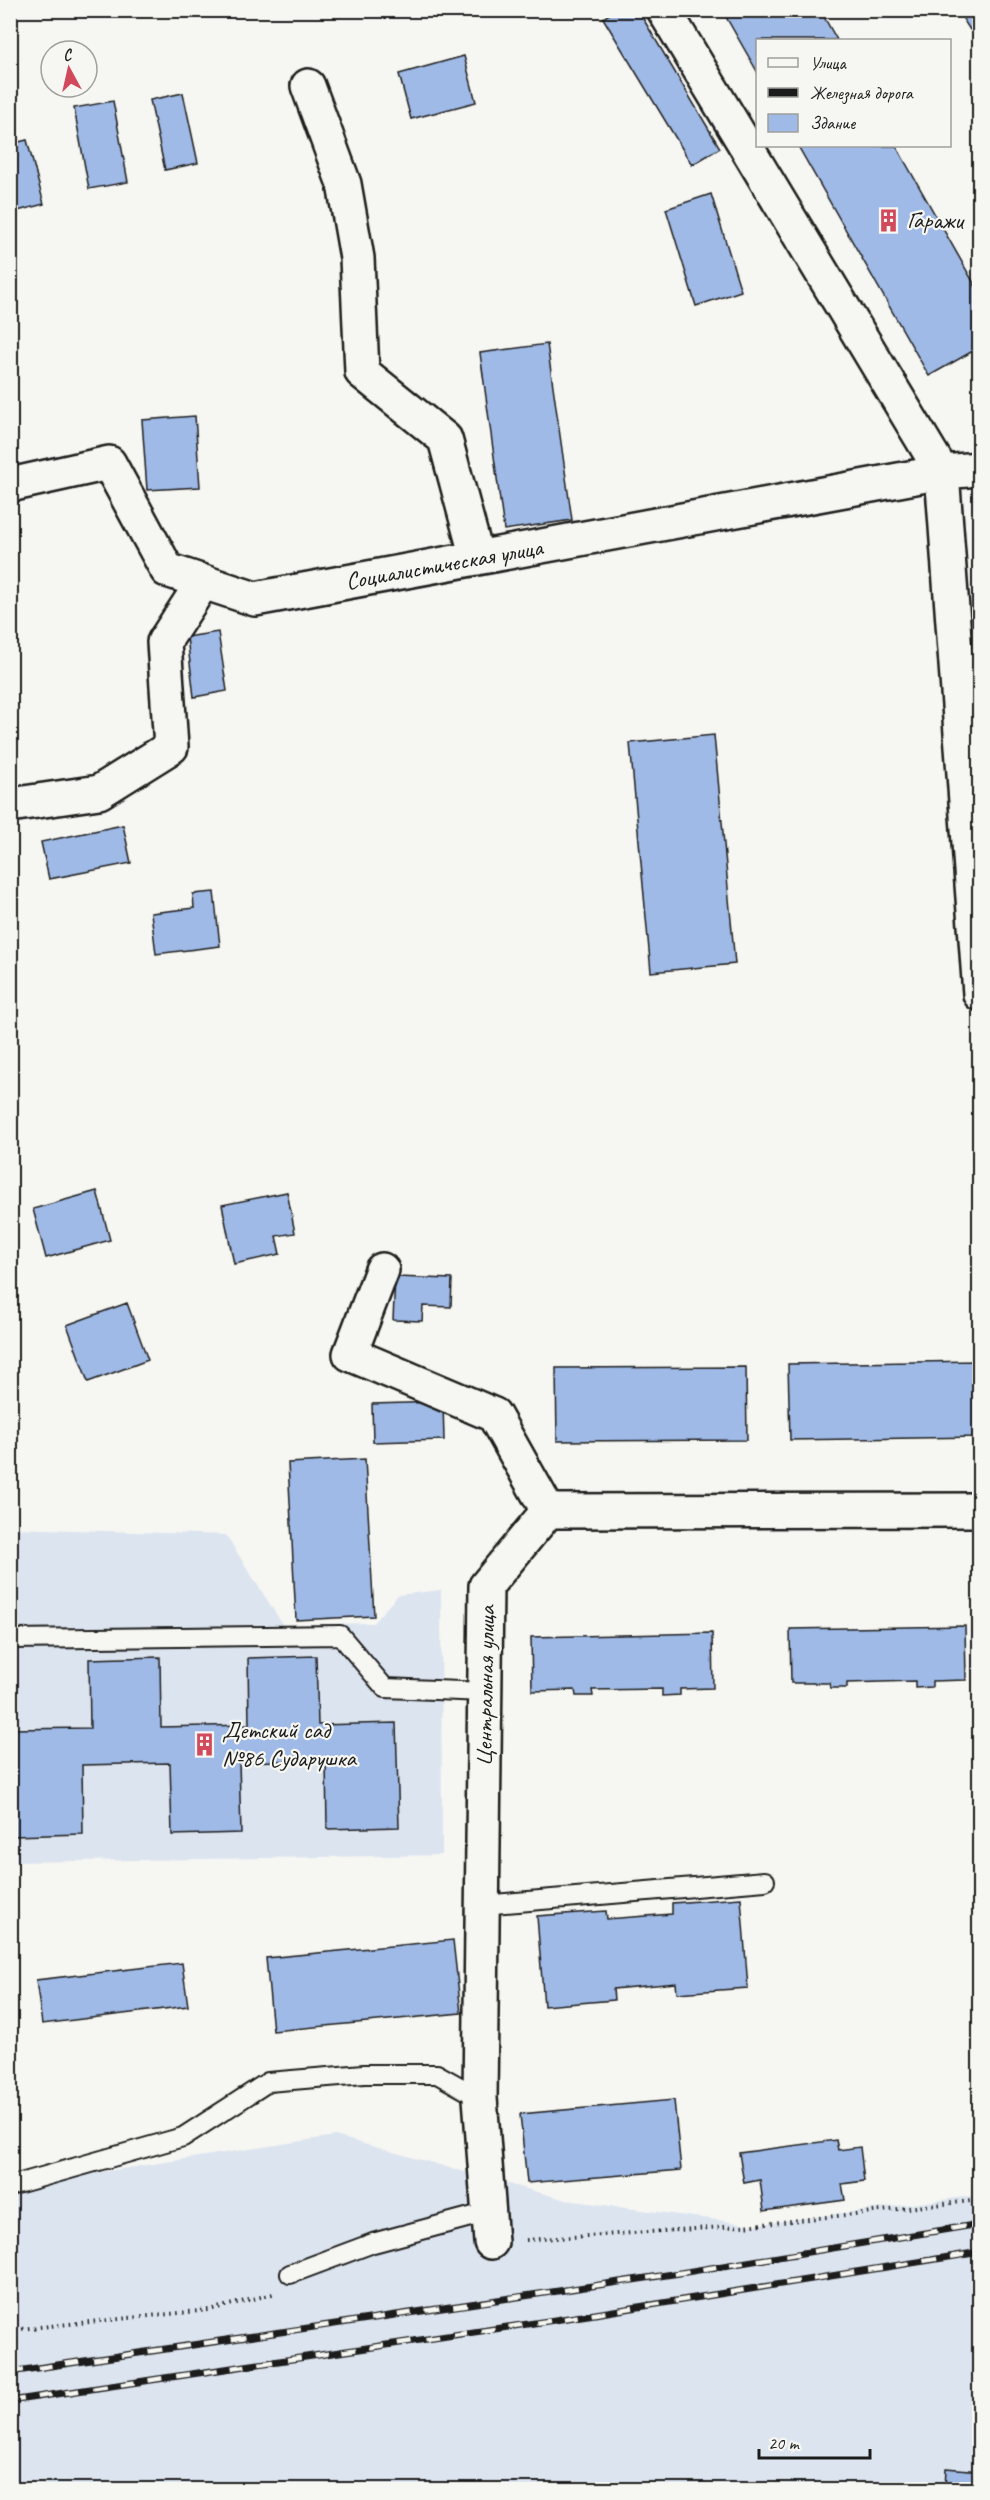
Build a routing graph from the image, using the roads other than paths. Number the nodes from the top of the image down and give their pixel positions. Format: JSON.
{"nodes":[{"id":1,"x":664,"y":10,"type":"edge"},
{"id":2,"x":308,"y":86,"type":"dead end"},
{"id":3,"x":980,"y":469,"type":"edge"},
{"id":4,"x":942,"y":472,"type":"junction"},
{"id":5,"x":10,"y":485,"type":"edge"},
{"id":6,"x":477,"y":558,"type":"junction"},
{"id":7,"x":203,"y":582,"type":"junction"},
{"id":8,"x":10,"y":804,"type":"edge"},
{"id":9,"x":980,"y":994,"type":"edge"},
{"id":10,"x":382,"y":1270,"type":"dead end"},
{"id":11,"x":980,"y":1510,"type":"edge"},
{"id":12,"x":548,"y":1511,"type":"junction"},
{"id":13,"x":10,"y":1639,"type":"edge"},
{"id":14,"x":485,"y":1692,"type":"junction"},
{"id":15,"x":765,"y":1881,"type":"dead end"},
{"id":16,"x":482,"y":1905,"type":"junction"},
{"id":17,"x":480,"y":2098,"type":"junction"},
{"id":18,"x":10,"y":2186,"type":"edge"},
{"id":19,"x":490,"y":2227,"type":"joint"},
{"id":20,"x":290,"y":2274,"type":"dead end"}],
"edges":[{"from":1,"to":4,"type":"street"},
{"from":2,"to":6,"type":"street"},
{"from":3,"to":4,"type":"street","name":"Социалистическая улица"},
{"from":4,"to":6,"type":"street","name":"Социалистическая улица"},
{"from":4,"to":9,"type":"street"},
{"from":5,"to":7,"type":"street","name":"Социалистическая улица"},
{"from":6,"to":7,"type":"street","name":"Социалистическая улица"},
{"from":7,"to":8,"type":"street"},
{"from":10,"to":12,"type":"street"},
{"from":11,"to":12,"type":"street"},
{"from":12,"to":14,"type":"street","name":"Центральная улица"},
{"from":13,"to":14,"type":"lane"},
{"from":14,"to":16,"type":"street","name":"Центральная улица"},
{"from":15,"to":16,"type":"lane"},
{"from":16,"to":17,"type":"street","name":"Центральная улица"},
{"from":17,"to":18,"type":"lane"},
{"from":17,"to":19,"type":"street","name":"Центральная улица"},
{"from":19,"to":20,"type":"lane"}]}
